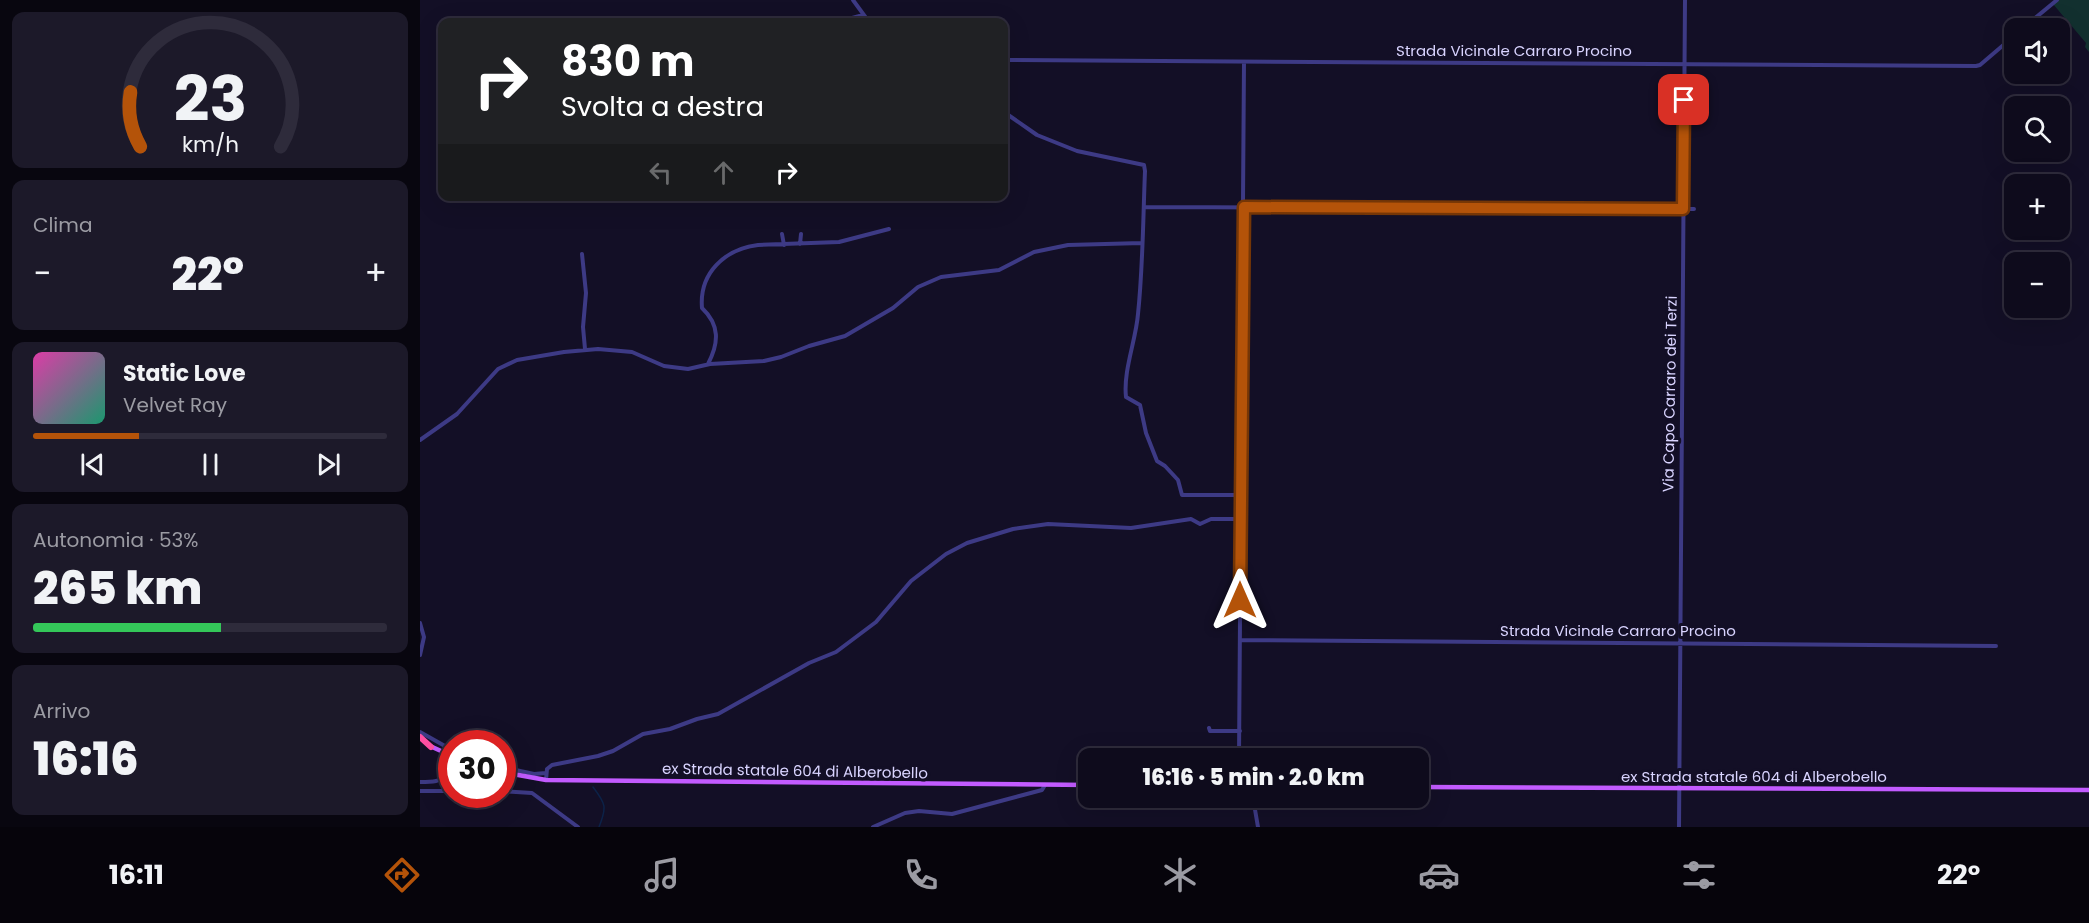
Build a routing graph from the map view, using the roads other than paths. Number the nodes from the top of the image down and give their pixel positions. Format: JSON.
{"nodes":[{"id":1,"x":853,"y":0,"type":"edge"},
{"id":2,"x":1685,"y":0,"type":"edge"},
{"id":3,"x":2057,"y":0,"type":"edge"},
{"id":4,"x":863,"y":15,"type":"junction"},
{"id":5,"x":852,"y":18,"type":"edge"},
{"id":6,"x":866,"y":18,"type":"edge"},
{"id":7,"x":2035,"y":18,"type":"edge"},
{"id":8,"x":2004,"y":44,"type":"edge"},
{"id":9,"x":1008,"y":60,"type":"edge"},
{"id":10,"x":1244,"y":62,"type":"junction"},
{"id":11,"x":1684,"y":64,"type":"junction"},
{"id":12,"x":1008,"y":115,"type":"edge"},
{"id":13,"x":1144,"y":207,"type":"junction"},
{"id":14,"x":1244,"y":207,"type":"junction"},
{"id":15,"x":1694,"y":208,"type":"dead end"},
{"id":16,"x":1683,"y":209,"type":"junction"},
{"id":17,"x":889,"y":229,"type":"dead end"},
{"id":18,"x":782,"y":234,"type":"dead end"},
{"id":19,"x":801,"y":234,"type":"dead end"},
{"id":20,"x":1143,"y":243,"type":"junction"},
{"id":21,"x":800,"y":244,"type":"junction"},
{"id":22,"x":784,"y":245,"type":"junction"},
{"id":23,"x":582,"y":254,"type":"dead end"},
{"id":24,"x":585,"y":350,"type":"junction"},
{"id":25,"x":707,"y":364,"type":"junction"},
{"id":26,"x":420,"y":440,"type":"edge"},
{"id":27,"x":1241,"y":495,"type":"junction"},
{"id":28,"x":1241,"y":519,"type":"junction"},
{"id":29,"x":420,"y":623,"type":"edge"},
{"id":30,"x":1240,"y":640,"type":"junction"},
{"id":31,"x":1680,"y":643,"type":"junction"},
{"id":32,"x":1996,"y":646,"type":"dead end"},
{"id":33,"x":420,"y":655,"type":"edge"},
{"id":34,"x":1209,"y":728,"type":"dead end"},
{"id":35,"x":1240,"y":731,"type":"junction"},
{"id":36,"x":420,"y":736,"type":"edge"},
{"id":37,"x":438,"y":744,"type":"edge"},
{"id":38,"x":431,"y":747,"type":"joint"},
{"id":39,"x":1239,"y":748,"type":"edge"},
{"id":40,"x":438,"y":750,"type":"edge"},
{"id":41,"x":516,"y":770,"type":"edge"},
{"id":42,"x":546,"y":773,"type":"junction"},
{"id":43,"x":516,"y":775,"type":"edge"},
{"id":44,"x":438,"y":780,"type":"edge"},
{"id":45,"x":546,"y":780,"type":"junction"},
{"id":46,"x":420,"y":782,"type":"edge"},
{"id":47,"x":1045,"y":785,"type":"junction"},
{"id":48,"x":1078,"y":785,"type":"edge"},
{"id":49,"x":1429,"y":787,"type":"edge"},
{"id":50,"x":1679,"y":789,"type":"junction"},
{"id":51,"x":2089,"y":790,"type":"edge"},
{"id":52,"x":420,"y":791,"type":"edge"},
{"id":53,"x":438,"y":791,"type":"edge"},
{"id":54,"x":516,"y":792,"type":"edge"},
{"id":55,"x":1255,"y":808,"type":"edge"},
{"id":56,"x":578,"y":827,"type":"edge"},
{"id":57,"x":873,"y":827,"type":"edge"},
{"id":58,"x":1258,"y":827,"type":"edge"},
{"id":59,"x":1678,"y":827,"type":"edge"}],
"edges":[{"from":1,"to":4,"type":"street"},
{"from":2,"to":11,"type":"street","name":"Via Capo Carraro dei Terzi"},
{"from":3,"to":7,"type":"street"},
{"from":4,"to":5,"type":"street"},
{"from":4,"to":6,"type":"street"},
{"from":8,"to":11,"type":"street","name":"Strada Vicinale Carraro Procino"},
{"from":9,"to":10,"type":"street","name":"Strada Vicinale Carraro Procino"},
{"from":10,"to":11,"type":"street","name":"Strada Vicinale Carraro Procino"},
{"from":10,"to":14,"type":"street"},
{"from":11,"to":16,"type":"street","name":"Via Capo Carraro dei Terzi"},
{"from":12,"to":13,"type":"street"},
{"from":13,"to":14,"type":"street"},
{"from":13,"to":20,"type":"street"},
{"from":14,"to":16,"type":"street"},
{"from":14,"to":27,"type":"street"},
{"from":15,"to":16,"type":"street"},
{"from":16,"to":31,"type":"street","name":"Via Capo Carraro dei Terzi"},
{"from":17,"to":21,"type":"street"},
{"from":18,"to":22,"type":"street"},
{"from":19,"to":21,"type":"street"},
{"from":20,"to":25,"type":"street"},
{"from":20,"to":27,"type":"street"},
{"from":21,"to":22,"type":"street"},
{"from":22,"to":25,"type":"street"},
{"from":23,"to":24,"type":"street"},
{"from":24,"to":25,"type":"street"},
{"from":24,"to":26,"type":"street"},
{"from":27,"to":28,"type":"street"},
{"from":28,"to":30,"type":"street"},
{"from":28,"to":42,"type":"street"},
{"from":29,"to":33,"type":"street"},
{"from":30,"to":31,"type":"street","name":"Strada Vicinale Carraro Procino"},
{"from":30,"to":35,"type":"street"},
{"from":31,"to":32,"type":"street","name":"Strada Vicinale Carraro Procino"},
{"from":31,"to":50,"type":"street","name":"Via Capo Carraro dei Terzi"},
{"from":34,"to":35,"type":"street"},
{"from":35,"to":39,"type":"street"},
{"from":36,"to":37,"type":"street"},
{"from":36,"to":38,"type":"highway"},
{"from":38,"to":40,"type":"main road"},
{"from":41,"to":42,"type":"street"},
{"from":42,"to":45,"type":"street"},
{"from":43,"to":45,"type":"main road","name":"ex Strada statale 604 di Alberobello"},
{"from":44,"to":46,"type":"street"},
{"from":45,"to":47,"type":"main road","name":"ex Strada statale 604 di Alberobello"},
{"from":47,"to":48,"type":"main road","name":"ex Strada statale 604 di Alberobello"},
{"from":47,"to":57,"type":"street"},
{"from":49,"to":50,"type":"main road","name":"ex Strada statale 604 di Alberobello"},
{"from":50,"to":51,"type":"main road","name":"ex Strada statale 604 di Alberobello"},
{"from":50,"to":59,"type":"street","name":"Via Capo Carraro dei Terzi"},
{"from":52,"to":53,"type":"street"},
{"from":54,"to":56,"type":"street"},
{"from":55,"to":58,"type":"street"}]}
